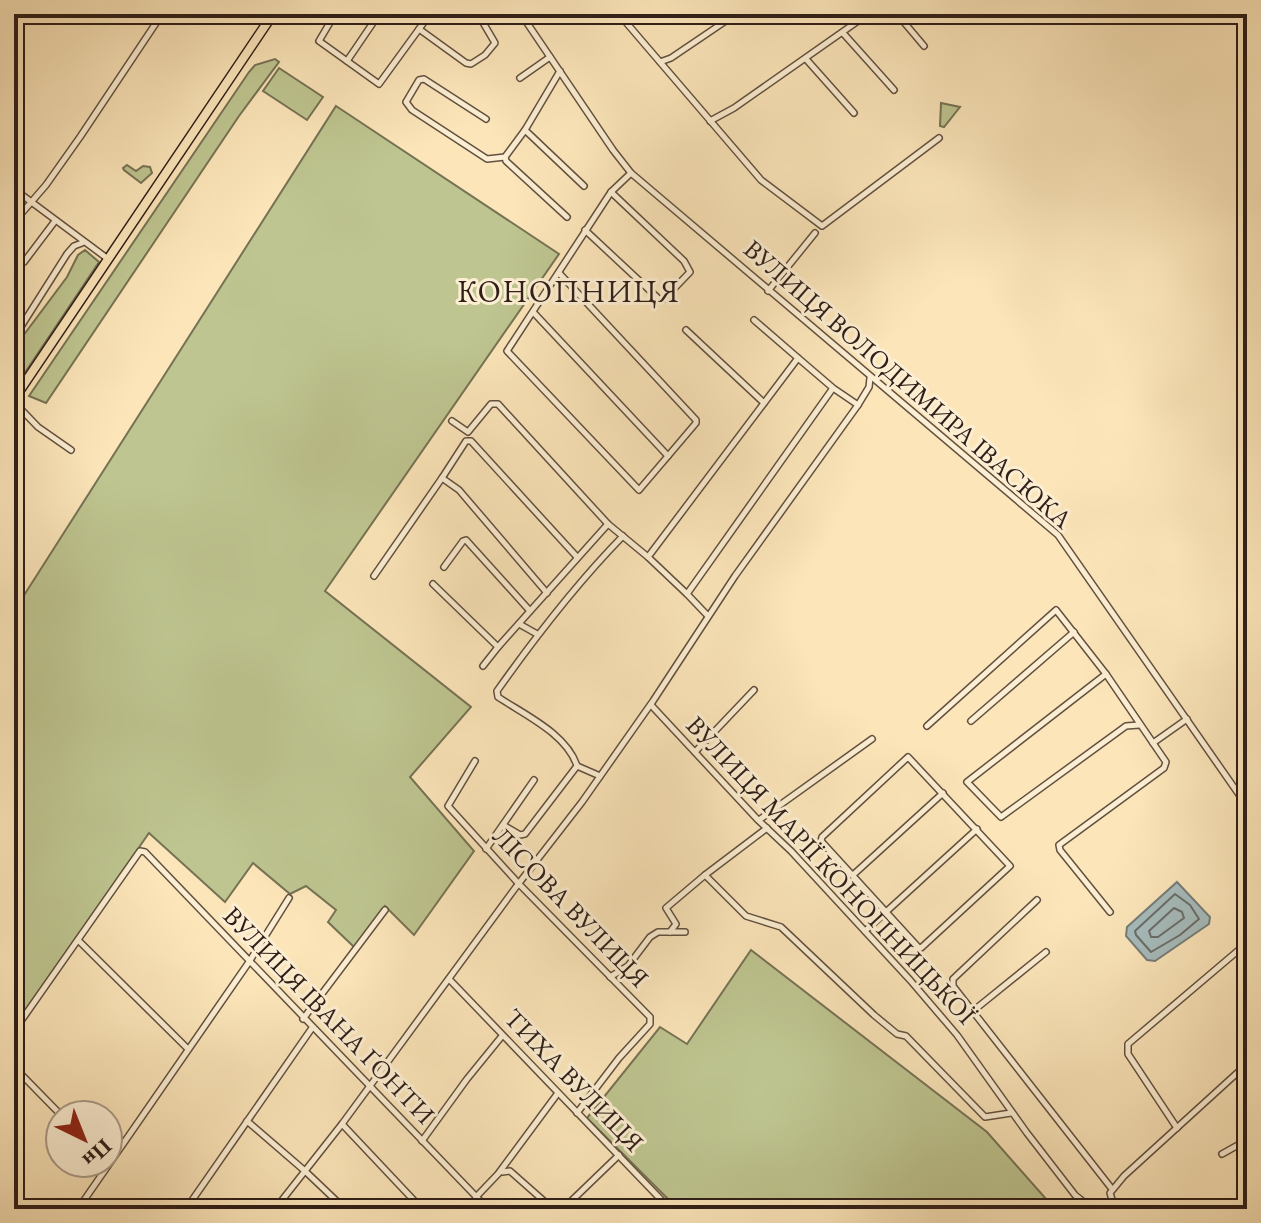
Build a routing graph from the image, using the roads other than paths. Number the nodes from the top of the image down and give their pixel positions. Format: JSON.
{"nodes":[{"id":1,"x":162,"y":14,"type":"edge"},
{"id":2,"x":273,"y":14,"type":"edge"},
{"id":3,"x":335,"y":14,"type":"edge"},
{"id":4,"x":379,"y":14,"type":"edge"},
{"id":5,"x":430,"y":14,"type":"edge"},
{"id":6,"x":478,"y":14,"type":"edge"},
{"id":7,"x":521,"y":14,"type":"edge"},
{"id":8,"x":614,"y":14,"type":"edge"},
{"id":9,"x":736,"y":14,"type":"edge"},
{"id":10,"x":868,"y":14,"type":"edge"},
{"id":11,"x":897,"y":14,"type":"edge"},
{"id":12,"x":419,"y":29,"type":"junction"},
{"id":13,"x":843,"y":33,"type":"junction"},
{"id":14,"x":924,"y":46,"type":"dead end"},
{"id":15,"x":550,"y":57,"type":"junction"},
{"id":16,"x":806,"y":59,"type":"junction"},
{"id":17,"x":347,"y":61,"type":"junction"},
{"id":18,"x":659,"y":62,"type":"junction"},
{"id":19,"x":560,"y":71,"type":"junction"},
{"id":20,"x":520,"y":78,"type":"dead end"},
{"id":21,"x":894,"y":90,"type":"dead end"},
{"id":22,"x":854,"y":113,"type":"dead end"},
{"id":23,"x":486,"y":119,"type":"dead end"},
{"id":24,"x":710,"y":121,"type":"junction"},
{"id":25,"x":525,"y":130,"type":"junction"},
{"id":26,"x":939,"y":138,"type":"dead end"},
{"id":27,"x":505,"y":157,"type":"junction"},
{"id":28,"x":631,"y":173,"type":"junction"},
{"id":29,"x":584,"y":186,"type":"dead end"},
{"id":30,"x":14,"y":189,"type":"edge"},
{"id":31,"x":611,"y":192,"type":"junction"},
{"id":32,"x":29,"y":202,"type":"junction"},
{"id":33,"x":567,"y":217,"type":"dead end"},
{"id":34,"x":55,"y":221,"type":"junction"},
{"id":35,"x":14,"y":222,"type":"edge"},
{"id":36,"x":585,"y":229,"type":"junction"},
{"id":37,"x":815,"y":233,"type":"dead end"},
{"id":38,"x":83,"y":243,"type":"junction"},
{"id":39,"x":109,"y":260,"type":"junction"},
{"id":40,"x":14,"y":267,"type":"edge"},
{"id":41,"x":559,"y":273,"type":"junction"},
{"id":42,"x":768,"y":291,"type":"junction"},
{"id":43,"x":534,"y":313,"type":"junction"},
{"id":44,"x":754,"y":320,"type":"dead end"},
{"id":45,"x":686,"y":330,"type":"dead end"},
{"id":46,"x":14,"y":332,"type":"edge"},
{"id":47,"x":798,"y":358,"type":"junction"},
{"id":48,"x":871,"y":377,"type":"junction"},
{"id":49,"x":833,"y":388,"type":"junction"},
{"id":50,"x":14,"y":401,"type":"edge"},
{"id":51,"x":764,"y":403,"type":"junction"},
{"id":52,"x":858,"y":405,"type":"junction"},
{"id":53,"x":452,"y":421,"type":"dead end"},
{"id":54,"x":71,"y":450,"type":"dead end"},
{"id":55,"x":668,"y":456,"type":"junction"},
{"id":56,"x":442,"y":478,"type":"junction"},
{"id":57,"x":608,"y":524,"type":"junction"},
{"id":58,"x":623,"y":536,"type":"junction"},
{"id":59,"x":577,"y":557,"type":"junction"},
{"id":60,"x":648,"y":557,"type":"junction"},
{"id":61,"x":444,"y":567,"type":"dead end"},
{"id":62,"x":374,"y":576,"type":"dead end"},
{"id":63,"x":433,"y":584,"type":"dead end"},
{"id":64,"x":547,"y":593,"type":"junction"},
{"id":65,"x":687,"y":594,"type":"junction"},
{"id":66,"x":530,"y":611,"type":"junction"},
{"id":67,"x":708,"y":616,"type":"junction"},
{"id":68,"x":519,"y":626,"type":"junction"},
{"id":69,"x":1074,"y":632,"type":"junction"},
{"id":70,"x":537,"y":634,"type":"junction"},
{"id":71,"x":498,"y":647,"type":"junction"},
{"id":72,"x":483,"y":666,"type":"dead end"},
{"id":73,"x":1106,"y":674,"type":"junction"},
{"id":74,"x":754,"y":690,"type":"dead end"},
{"id":75,"x":651,"y":705,"type":"junction"},
{"id":76,"x":1187,"y":719,"type":"junction"},
{"id":77,"x":971,"y":721,"type":"dead end"},
{"id":78,"x":1139,"y":725,"type":"junction"},
{"id":79,"x":927,"y":726,"type":"dead end"},
{"id":80,"x":872,"y":739,"type":"dead end"},
{"id":81,"x":1153,"y":743,"type":"junction"},
{"id":82,"x":695,"y":752,"type":"junction"},
{"id":83,"x":475,"y":761,"type":"dead end"},
{"id":84,"x":577,"y":766,"type":"junction"},
{"id":85,"x":600,"y":776,"type":"junction"},
{"id":86,"x":534,"y":780,"type":"dead end"},
{"id":87,"x":943,"y":793,"type":"junction"},
{"id":88,"x":1247,"y":806,"type":"edge"},
{"id":89,"x":758,"y":820,"type":"junction"},
{"id":90,"x":503,"y":825,"type":"junction"},
{"id":91,"x":767,"y":828,"type":"junction"},
{"id":92,"x":977,"y":829,"type":"junction"},
{"id":93,"x":486,"y":849,"type":"junction"},
{"id":94,"x":705,"y":875,"type":"junction"},
{"id":95,"x":853,"y":875,"type":"junction"},
{"id":96,"x":520,"y":884,"type":"junction"},
{"id":97,"x":289,"y":898,"type":"dead end"},
{"id":98,"x":1037,"y":900,"type":"dead end"},
{"id":99,"x":385,"y":910,"type":"dead end"},
{"id":100,"x":885,"y":912,"type":"junction"},
{"id":101,"x":1110,"y":912,"type":"dead end"},
{"id":102,"x":865,"y":931,"type":"junction"},
{"id":103,"x":670,"y":932,"type":"junction"},
{"id":104,"x":685,"y":932,"type":"dead end"},
{"id":105,"x":78,"y":939,"type":"junction"},
{"id":106,"x":1247,"y":943,"type":"edge"},
{"id":107,"x":1046,"y":952,"type":"dead end"},
{"id":108,"x":249,"y":962,"type":"junction"},
{"id":109,"x":610,"y":977,"type":"junction"},
{"id":110,"x":449,"y":979,"type":"junction"},
{"id":111,"x":973,"y":1011,"type":"junction"},
{"id":112,"x":303,"y":1019,"type":"junction"},
{"id":113,"x":312,"y":1028,"type":"junction"},
{"id":114,"x":14,"y":1031,"type":"edge"},
{"id":115,"x":502,"y":1036,"type":"junction"},
{"id":116,"x":188,"y":1049,"type":"junction"},
{"id":117,"x":1247,"y":1064,"type":"edge"},
{"id":118,"x":14,"y":1067,"type":"edge"},
{"id":119,"x":369,"y":1087,"type":"junction"},
{"id":120,"x":558,"y":1093,"type":"junction"},
{"id":121,"x":45,"y":1099,"type":"edge"},
{"id":122,"x":577,"y":1113,"type":"junction"},
{"id":123,"x":1012,"y":1113,"type":"junction"},
{"id":124,"x":247,"y":1121,"type":"junction"},
{"id":125,"x":342,"y":1124,"type":"junction"},
{"id":126,"x":1176,"y":1126,"type":"junction"},
{"id":127,"x":1247,"y":1140,"type":"edge"},
{"id":128,"x":124,"y":1141,"type":"edge"},
{"id":129,"x":422,"y":1141,"type":"junction"},
{"id":130,"x":1222,"y":1154,"type":"dead end"},
{"id":131,"x":619,"y":1155,"type":"junction"},
{"id":132,"x":305,"y":1171,"type":"junction"},
{"id":133,"x":498,"y":1174,"type":"junction"},
{"id":134,"x":98,"y":1179,"type":"edge"},
{"id":135,"x":1112,"y":1189,"type":"junction"},
{"id":136,"x":476,"y":1197,"type":"junction"},
{"id":137,"x":14,"y":1202,"type":"edge"},
{"id":138,"x":21,"y":1209,"type":"edge"},
{"id":139,"x":78,"y":1209,"type":"edge"},
{"id":140,"x":186,"y":1209,"type":"edge"},
{"id":141,"x":275,"y":1209,"type":"edge"},
{"id":142,"x":345,"y":1209,"type":"edge"},
{"id":143,"x":422,"y":1209,"type":"edge"},
{"id":144,"x":488,"y":1209,"type":"edge"},
{"id":145,"x":553,"y":1209,"type":"edge"},
{"id":146,"x":563,"y":1209,"type":"edge"},
{"id":147,"x":670,"y":1209,"type":"edge"},
{"id":148,"x":1101,"y":1209,"type":"edge"},
{"id":149,"x":1115,"y":1209,"type":"edge"}],
"edges":[{"from":1,"to":32,"type":"street"},
{"from":2,"to":39,"type":"highway"},
{"from":3,"to":17,"type":"street"},
{"from":4,"to":17,"type":"street"},
{"from":5,"to":12,"type":"street"},
{"from":6,"to":12,"type":"street"},
{"from":7,"to":15,"type":"street","name":"ВУЛИЦЯ ВОЛОДИМИРА ІВАСЮКА"},
{"from":8,"to":18,"type":"street"},
{"from":9,"to":18,"type":"street"},
{"from":10,"to":13,"type":"street"},
{"from":11,"to":14,"type":"street"},
{"from":12,"to":17,"type":"street"},
{"from":13,"to":16,"type":"street"},
{"from":13,"to":21,"type":"street"},
{"from":15,"to":19,"type":"street","name":"ВУЛИЦЯ ВОЛОДИМИРА ІВАСЮКА"},
{"from":15,"to":20,"type":"street"},
{"from":16,"to":22,"type":"street"},
{"from":16,"to":24,"type":"street"},
{"from":18,"to":24,"type":"street"},
{"from":19,"to":25,"type":"street"},
{"from":19,"to":28,"type":"street","name":"ВУЛИЦЯ ВОЛОДИМИРА ІВАСЮКА"},
{"from":23,"to":27,"type":"street"},
{"from":24,"to":26,"type":"street"},
{"from":25,"to":27,"type":"street"},
{"from":25,"to":29,"type":"street"},
{"from":27,"to":33,"type":"street"},
{"from":28,"to":31,"type":"street"},
{"from":28,"to":42,"type":"street","name":"ВУЛИЦЯ ВОЛОДИМИРА ІВАСЮКА"},
{"from":30,"to":32,"type":"street"},
{"from":31,"to":36,"type":"street"},
{"from":31,"to":36,"type":"street"},
{"from":32,"to":34,"type":"street"},
{"from":32,"to":35,"type":"street"},
{"from":34,"to":38,"type":"street"},
{"from":34,"to":40,"type":"street"},
{"from":36,"to":41,"type":"street"},
{"from":37,"to":42,"type":"street"},
{"from":38,"to":39,"type":"street"},
{"from":38,"to":46,"type":"street"},
{"from":39,"to":50,"type":"highway"},
{"from":41,"to":43,"type":"street"},
{"from":41,"to":55,"type":"street"},
{"from":42,"to":48,"type":"street","name":"ВУЛИЦЯ ВОЛОДИМИРА ІВАСЮКА"},
{"from":43,"to":55,"type":"street"},
{"from":43,"to":55,"type":"street"},
{"from":44,"to":47,"type":"street"},
{"from":45,"to":51,"type":"street"},
{"from":47,"to":49,"type":"street"},
{"from":47,"to":51,"type":"street"},
{"from":48,"to":52,"type":"street"},
{"from":48,"to":76,"type":"street","name":"ВУЛИЦЯ ВОЛОДИМИРА ІВАСЮКА"},
{"from":49,"to":52,"type":"street"},
{"from":49,"to":65,"type":"street"},
{"from":50,"to":54,"type":"street"},
{"from":51,"to":60,"type":"street"},
{"from":52,"to":67,"type":"street"},
{"from":53,"to":57,"type":"street"},
{"from":56,"to":59,"type":"street"},
{"from":56,"to":62,"type":"street"},
{"from":56,"to":64,"type":"street"},
{"from":57,"to":58,"type":"street"},
{"from":57,"to":59,"type":"street"},
{"from":58,"to":60,"type":"street"},
{"from":58,"to":70,"type":"street"},
{"from":59,"to":64,"type":"street"},
{"from":60,"to":65,"type":"street"},
{"from":61,"to":66,"type":"street"},
{"from":63,"to":71,"type":"street"},
{"from":64,"to":66,"type":"street"},
{"from":65,"to":67,"type":"street"},
{"from":66,"to":68,"type":"street"},
{"from":67,"to":75,"type":"street"},
{"from":68,"to":70,"type":"street"},
{"from":68,"to":71,"type":"street"},
{"from":69,"to":73,"type":"street"},
{"from":69,"to":77,"type":"street"},
{"from":69,"to":79,"type":"street"},
{"from":70,"to":84,"type":"street"},
{"from":71,"to":72,"type":"street"},
{"from":73,"to":78,"type":"street"},
{"from":73,"to":78,"type":"street"},
{"from":74,"to":82,"type":"street"},
{"from":75,"to":82,"type":"street","name":"ВУЛИЦЯ МАРІЇ КОНОПНИЦЬКОЇ"},
{"from":75,"to":85,"type":"street"},
{"from":76,"to":81,"type":"street"},
{"from":76,"to":88,"type":"street","name":"ВУЛИЦЯ ВОЛОДИМИРА ІВАСЮКА"},
{"from":78,"to":81,"type":"street"},
{"from":80,"to":89,"type":"street"},
{"from":81,"to":101,"type":"street"},
{"from":82,"to":89,"type":"street","name":"ВУЛИЦЯ МАРІЇ КОНОПНИЦЬКОЇ"},
{"from":83,"to":93,"type":"street","name":"ЛІСОВА ВУЛИЦЯ"},
{"from":84,"to":85,"type":"street"},
{"from":84,"to":90,"type":"street"},
{"from":85,"to":96,"type":"street"},
{"from":86,"to":90,"type":"street"},
{"from":87,"to":92,"type":"street"},
{"from":87,"to":95,"type":"street"},
{"from":87,"to":95,"type":"street"},
{"from":89,"to":91,"type":"street","name":"ВУЛИЦЯ МАРІЇ КОНОПНИЦЬКОЇ"},
{"from":90,"to":93,"type":"street"},
{"from":91,"to":94,"type":"street"},
{"from":91,"to":102,"type":"street","name":"ВУЛИЦЯ МАРІЇ КОНОПНИЦЬКОЇ"},
{"from":92,"to":100,"type":"street"},
{"from":92,"to":100,"type":"street"},
{"from":93,"to":96,"type":"street","name":"ЛІСОВА ВУЛИЦЯ"},
{"from":94,"to":103,"type":"street"},
{"from":94,"to":123,"type":"street"},
{"from":95,"to":100,"type":"street"},
{"from":96,"to":109,"type":"street","name":"ЛІСОВА ВУЛИЦЯ"},
{"from":96,"to":110,"type":"street"},
{"from":97,"to":108,"type":"street"},
{"from":98,"to":111,"type":"street"},
{"from":99,"to":112,"type":"street"},
{"from":100,"to":102,"type":"street"},
{"from":102,"to":123,"type":"street","name":"ВУЛИЦЯ МАРІЇ КОНОПНИЦЬКОЇ"},
{"from":103,"to":104,"type":"street"},
{"from":103,"to":109,"type":"street"},
{"from":105,"to":108,"type":"street","name":"ВУЛИЦЯ ІВАНА ҐОНТИ"},
{"from":105,"to":114,"type":"street"},
{"from":105,"to":116,"type":"street"},
{"from":106,"to":126,"type":"street"},
{"from":107,"to":111,"type":"street"},
{"from":108,"to":112,"type":"street","name":"ВУЛИЦЯ ІВАНА ҐОНТИ"},
{"from":108,"to":116,"type":"street"},
{"from":109,"to":122,"type":"street","name":"ЛІСОВА ВУЛИЦЯ"},
{"from":110,"to":115,"type":"street","name":"ТИХА ВУЛИЦЯ"},
{"from":110,"to":119,"type":"street"},
{"from":111,"to":135,"type":"street"},
{"from":112,"to":113,"type":"street","name":"ВУЛИЦЯ ІВАНА ҐОНТИ"},
{"from":113,"to":119,"type":"street","name":"ВУЛИЦЯ ІВАНА ҐОНТИ"},
{"from":113,"to":124,"type":"street"},
{"from":115,"to":120,"type":"street","name":"ТИХА ВУЛИЦЯ"},
{"from":115,"to":129,"type":"street"},
{"from":116,"to":128,"type":"street"},
{"from":117,"to":126,"type":"street"},
{"from":118,"to":121,"type":"street"},
{"from":119,"to":125,"type":"street"},
{"from":119,"to":129,"type":"street","name":"ВУЛИЦЯ ІВАНА ҐОНТИ"},
{"from":120,"to":122,"type":"street","name":"ТИХА ВУЛИЦЯ"},
{"from":120,"to":133,"type":"street"},
{"from":122,"to":131,"type":"street","name":"ТИХА ВУЛИЦЯ"},
{"from":123,"to":148,"type":"street","name":"ВУЛИЦЯ МАРІЇ КОНОПНИЦЬКОЇ"},
{"from":124,"to":132,"type":"street"},
{"from":124,"to":140,"type":"street"},
{"from":125,"to":132,"type":"street"},
{"from":125,"to":143,"type":"street"},
{"from":126,"to":135,"type":"street"},
{"from":127,"to":130,"type":"street"},
{"from":129,"to":136,"type":"street","name":"ВУЛИЦЯ ІВАНА ҐОНТИ"},
{"from":131,"to":146,"type":"street"},
{"from":131,"to":147,"type":"street","name":"ТИХА ВУЛИЦЯ"},
{"from":132,"to":141,"type":"street"},
{"from":132,"to":142,"type":"street"},
{"from":133,"to":136,"type":"street"},
{"from":133,"to":145,"type":"street"},
{"from":134,"to":139,"type":"street"},
{"from":135,"to":149,"type":"street"},
{"from":136,"to":144,"type":"street","name":"ВУЛИЦЯ ІВАНА ҐОНТИ"},
{"from":137,"to":138,"type":"street"}]}
